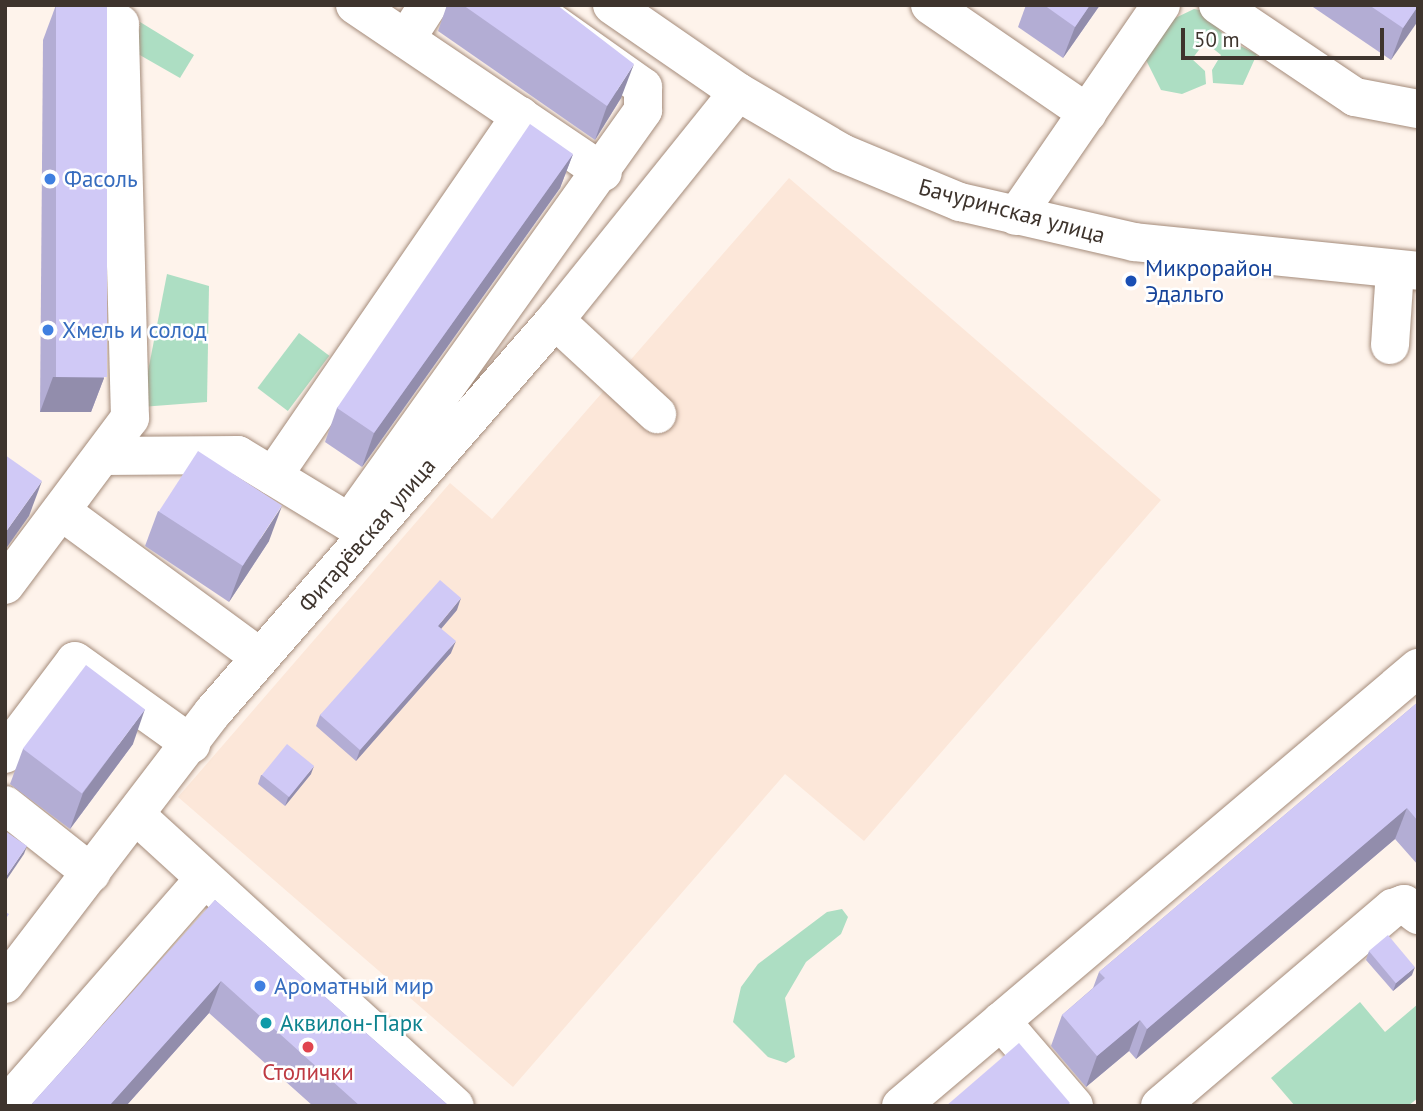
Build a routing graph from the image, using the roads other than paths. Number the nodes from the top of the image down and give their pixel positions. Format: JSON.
{"nodes":[{"id":1,"x":83,"y":5,"type":"edge"},
{"id":2,"x":355,"y":5,"type":"edge"},
{"id":3,"x":428,"y":5,"type":"edge"},
{"id":4,"x":527,"y":5,"type":"edge"},
{"id":5,"x":612,"y":5,"type":"edge"},
{"id":6,"x":1161,"y":5,"type":"edge"},
{"id":7,"x":1218,"y":5,"type":"edge"},
{"id":8,"x":951,"y":11,"type":"edge"},
{"id":9,"x":127,"y":14,"type":"edge"},
{"id":10,"x":406,"y":39,"type":"junction"},
{"id":11,"x":738,"y":92,"type":"junction"},
{"id":12,"x":1418,"y":108,"type":"edge"},
{"id":13,"x":1087,"y":113,"type":"junction"},
{"id":14,"x":520,"y":116,"type":"junction"},
{"id":15,"x":603,"y":172,"type":"junction"},
{"id":16,"x":1016,"y":216,"type":"junction"},
{"id":17,"x":1406,"y":270,"type":"edge"},
{"id":18,"x":555,"y":320,"type":"junction"},
{"id":19,"x":1390,"y":345,"type":"dead end"},
{"id":20,"x":657,"y":414,"type":"dead end"},
{"id":21,"x":102,"y":456,"type":"junction"},
{"id":22,"x":273,"y":475,"type":"junction"},
{"id":23,"x":61,"y":511,"type":"junction"},
{"id":24,"x":367,"y":533,"type":"junction"},
{"id":25,"x":5,"y":585,"type":"edge"},
{"id":26,"x":260,"y":657,"type":"junction"},
{"id":27,"x":1418,"y":668,"type":"edge"},
{"id":28,"x":191,"y":744,"type":"junction"},
{"id":29,"x":5,"y":754,"type":"edge"},
{"id":30,"x":5,"y":805,"type":"edge"},
{"id":31,"x":138,"y":817,"type":"junction"},
{"id":32,"x":91,"y":873,"type":"junction"},
{"id":33,"x":204,"y":879,"type":"junction"},
{"id":34,"x":1418,"y":915,"type":"edge"},
{"id":35,"x":5,"y":984,"type":"edge"},
{"id":36,"x":1001,"y":1021,"type":"junction"},
{"id":37,"x":6,"y":1106,"type":"edge"},
{"id":38,"x":455,"y":1106,"type":"edge"},
{"id":39,"x":901,"y":1106,"type":"edge"},
{"id":40,"x":1074,"y":1106,"type":"edge"},
{"id":41,"x":1160,"y":1106,"type":"edge"}],
"edges":[{"from":1,"to":9,"type":"street"},
{"from":2,"to":10,"type":"street"},
{"from":3,"to":10,"type":"street"},
{"from":4,"to":15,"type":"street"},
{"from":5,"to":11,"type":"street","name":"Бачуринская улица"},
{"from":6,"to":13,"type":"street"},
{"from":7,"to":12,"type":"street"},
{"from":8,"to":13,"type":"street"},
{"from":9,"to":21,"type":"street"},
{"from":10,"to":14,"type":"street"},
{"from":11,"to":16,"type":"street","name":"Бачуринская улица"},
{"from":11,"to":18,"type":"street","name":"Фитарёвская улица"},
{"from":13,"to":16,"type":"street"},
{"from":14,"to":15,"type":"street"},
{"from":14,"to":22,"type":"street"},
{"from":15,"to":24,"type":"street"},
{"from":16,"to":17,"type":"street","name":"Бачуринская улица"},
{"from":17,"to":19,"type":"street"},
{"from":18,"to":20,"type":"street"},
{"from":18,"to":24,"type":"street","name":"Фитарёвская улица"},
{"from":21,"to":22,"type":"street"},
{"from":21,"to":23,"type":"street"},
{"from":22,"to":24,"type":"street"},
{"from":23,"to":25,"type":"street"},
{"from":23,"to":26,"type":"street"},
{"from":24,"to":26,"type":"street","name":"Фитарёвская улица"},
{"from":26,"to":28,"type":"street","name":"Фитарёвская улица"},
{"from":27,"to":36,"type":"street"},
{"from":28,"to":29,"type":"street"},
{"from":28,"to":31,"type":"street","name":"Фитарёвская улица"},
{"from":30,"to":32,"type":"street"},
{"from":31,"to":32,"type":"street","name":"Фитарёвская улица"},
{"from":31,"to":33,"type":"street"},
{"from":32,"to":35,"type":"street","name":"Фитарёвская улица"},
{"from":33,"to":37,"type":"street"},
{"from":33,"to":38,"type":"street"},
{"from":34,"to":41,"type":"street"},
{"from":36,"to":39,"type":"street"},
{"from":36,"to":40,"type":"street"}]}
